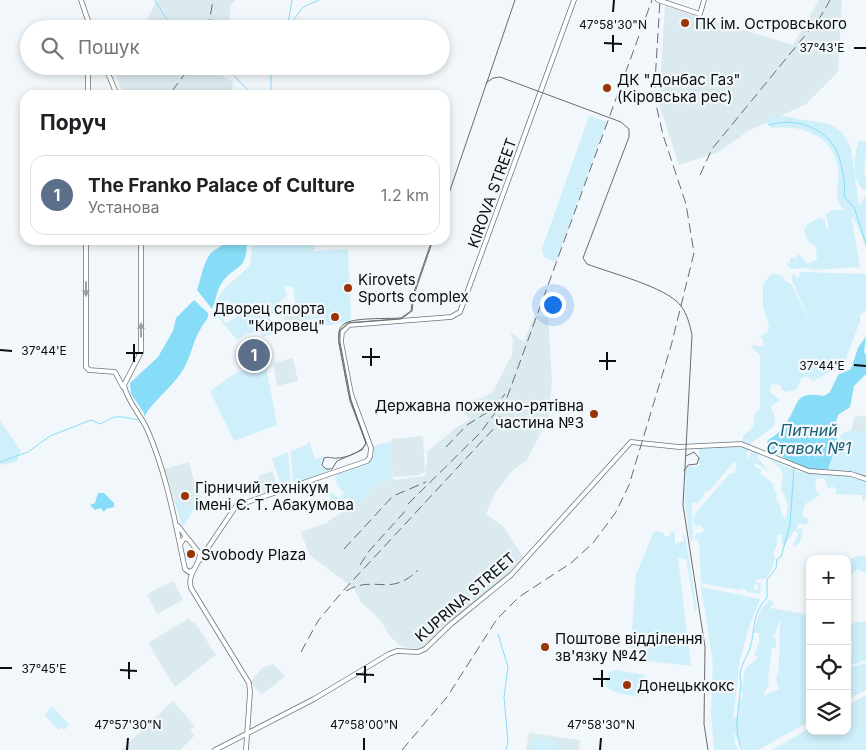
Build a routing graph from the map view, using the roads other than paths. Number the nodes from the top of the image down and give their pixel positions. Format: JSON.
{"nodes":[{"id":1,"x":81,"y":0,"type":"edge"},
{"id":2,"x":574,"y":0,"type":"edge"},
{"id":3,"x":658,"y":0,"type":"edge"},
{"id":4,"x":704,"y":0,"type":"edge"},
{"id":5,"x":88,"y":20,"type":"edge"},
{"id":6,"x":88,"y":75,"type":"edge"},
{"id":7,"x":109,"y":75,"type":"edge"},
{"id":8,"x":88,"y":90,"type":"edge"},
{"id":9,"x":115,"y":90,"type":"edge"},
{"id":10,"x":86,"y":245,"type":"edge"},
{"id":11,"x":141,"y":245,"type":"edge"},
{"id":12,"x":125,"y":392,"type":"junction"},
{"id":13,"x":866,"y":479,"type":"edge"},
{"id":14,"x":176,"y":522,"type":"junction"},
{"id":15,"x":189,"y":540,"type":"junction"},
{"id":16,"x":180,"y":545,"type":"junction"},
{"id":17,"x":196,"y":548,"type":"junction"},
{"id":18,"x":207,"y":548,"type":"junction"},
{"id":19,"x":199,"y":561,"type":"junction"},
{"id":20,"x":185,"y":569,"type":"junction"},
{"id":21,"x":193,"y":570,"type":"junction"},
{"id":22,"x":191,"y":588,"type":"junction"},
{"id":23,"x":247,"y":734,"type":"junction"},
{"id":24,"x":215,"y":750,"type":"edge"},
{"id":25,"x":246,"y":750,"type":"edge"}],
"edges":[{"from":1,"to":5,"type":"main road"},
{"from":2,"to":18,"type":"main road","name":"KIROVA STREET"},
{"from":3,"to":4,"type":"main road"},
{"from":6,"to":8,"type":"main road"},
{"from":7,"to":9,"type":"main road"},
{"from":10,"to":12,"type":"main road","one_way":true},
{"from":12,"to":11,"type":"main road","one_way":true},
{"from":12,"to":14,"type":"main road"},
{"from":13,"to":23,"type":"main road","name":"KUPRINA STREET"},
{"from":14,"to":15,"type":"main road"},
{"from":14,"to":16,"type":"main road"},
{"from":15,"to":16,"type":"main road"},
{"from":15,"to":17,"type":"main road"},
{"from":16,"to":20,"type":"main road"},
{"from":17,"to":18,"type":"main road"},
{"from":17,"to":19,"type":"main road"},
{"from":18,"to":19,"type":"main road","name":"KIROVA STREET"},
{"from":19,"to":21,"type":"main road","name":"KIROVA STREET"},
{"from":20,"to":21,"type":"main road"},
{"from":20,"to":22,"type":"main road"},
{"from":21,"to":22,"type":"main road","name":"KIROVA STREET"},
{"from":22,"to":23,"type":"main road"},
{"from":23,"to":24,"type":"main road","name":"KUPRINA STREET"},
{"from":23,"to":25,"type":"main road"}]}
